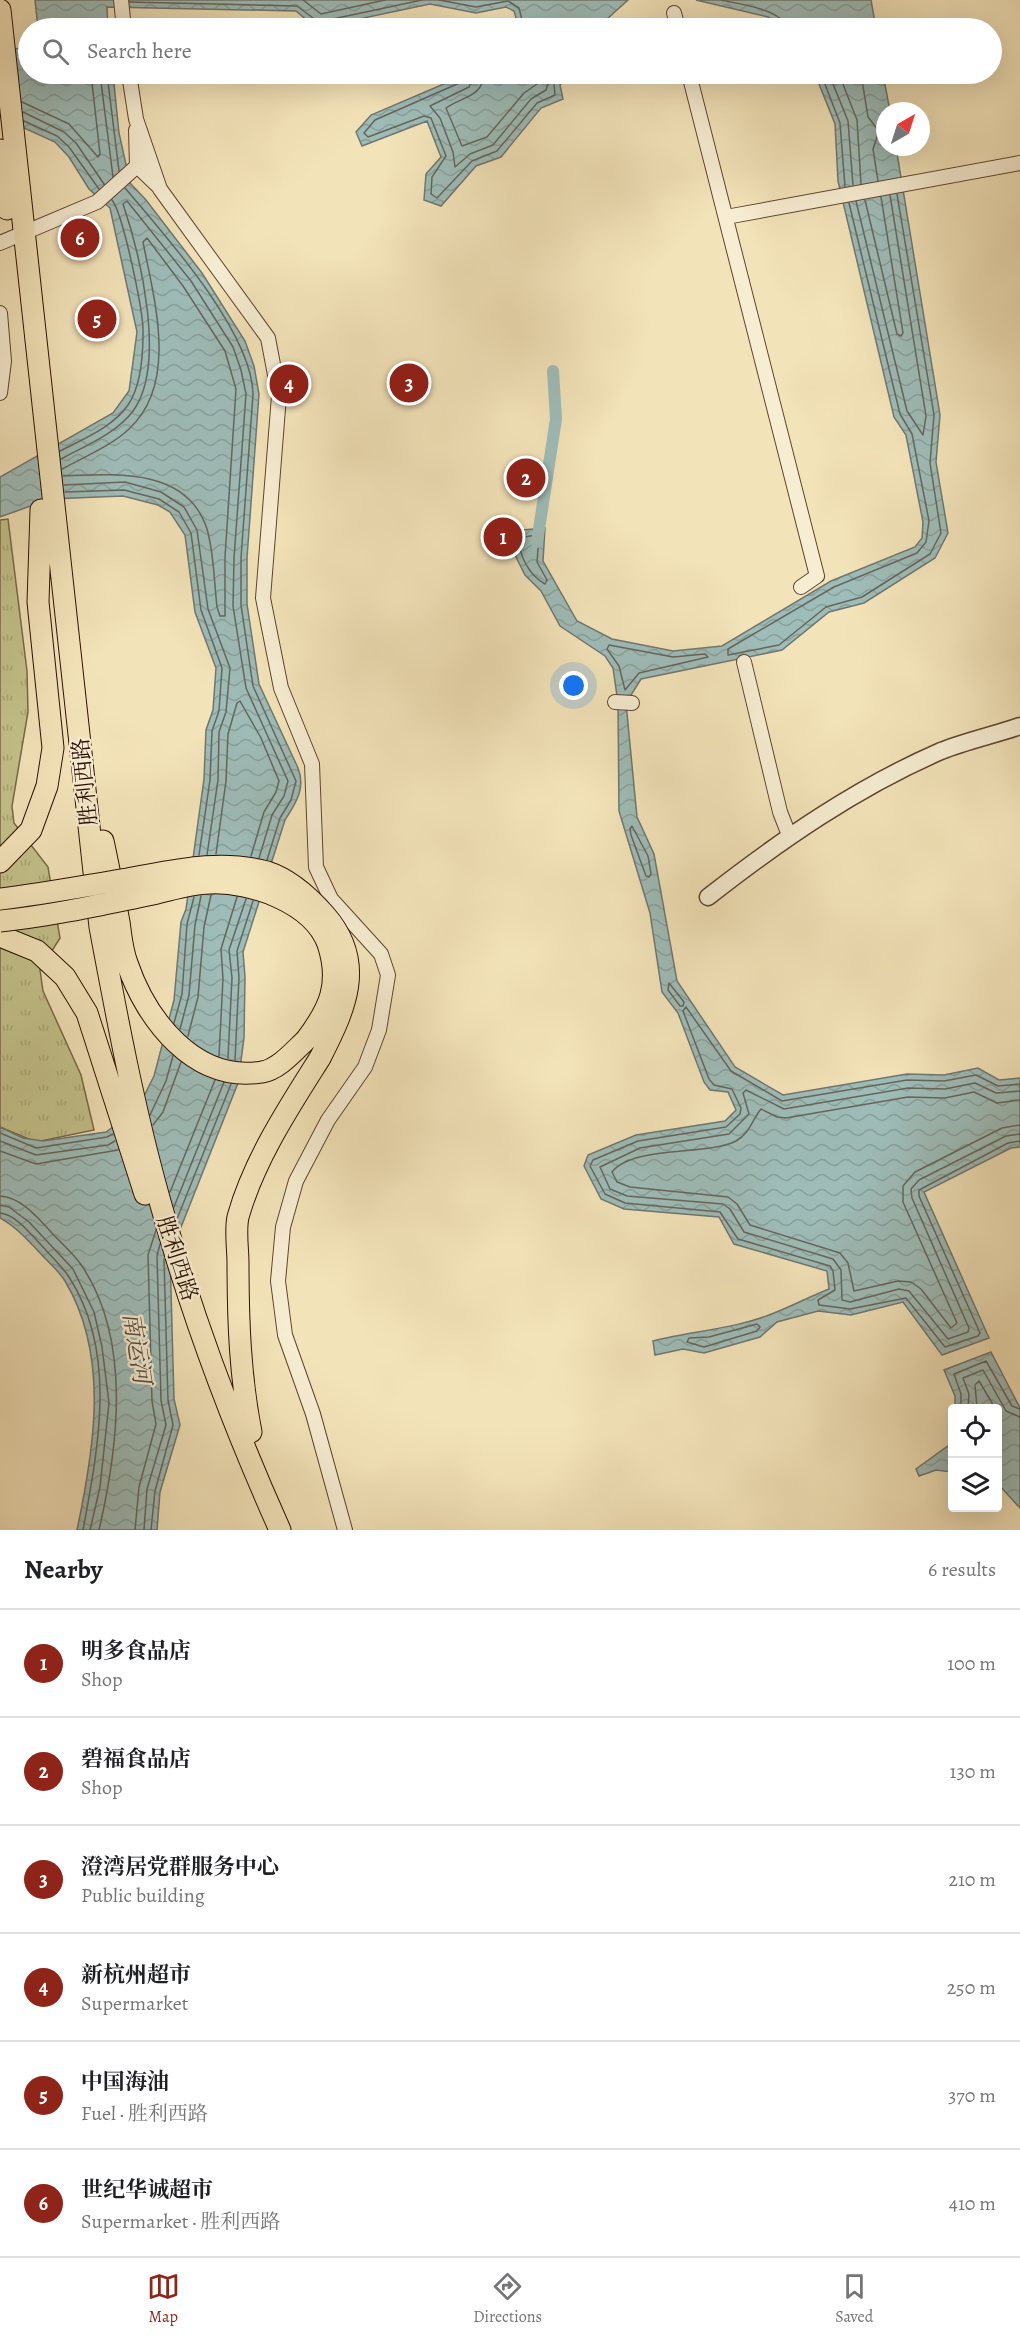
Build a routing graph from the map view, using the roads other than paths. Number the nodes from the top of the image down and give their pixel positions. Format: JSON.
{"nodes":[{"id":1,"x":0,"y":10,"type":"edge"},
{"id":2,"x":674,"y":13,"type":"dead end"},
{"id":3,"x":675,"y":18,"type":"edge"},
{"id":4,"x":131,"y":84,"type":"edge"},
{"id":5,"x":692,"y":84,"type":"edge"},
{"id":6,"x":136,"y":119,"type":"junction"},
{"id":7,"x":0,"y":150,"type":"edge"},
{"id":8,"x":1020,"y":163,"type":"edge"},
{"id":9,"x":134,"y":169,"type":"junction"},
{"id":10,"x":160,"y":189,"type":"junction"},
{"id":11,"x":726,"y":217,"type":"junction"},
{"id":12,"x":11,"y":237,"type":"edge"},
{"id":13,"x":0,"y":313,"type":"edge"},
{"id":14,"x":0,"y":393,"type":"edge"},
{"id":15,"x":45,"y":506,"type":"junction"},
{"id":16,"x":801,"y":587,"type":"dead end"},
{"id":17,"x":744,"y":662,"type":"dead end"},
{"id":18,"x":73,"y":680,"type":"junction"},
{"id":19,"x":615,"y":702,"type":"dead end"},
{"id":20,"x":632,"y":703,"type":"dead end"},
{"id":21,"x":1020,"y":726,"type":"edge"},
{"id":22,"x":789,"y":835,"type":"junction"},
{"id":23,"x":0,"y":862,"type":"edge"},
{"id":24,"x":708,"y":897,"type":"dead end"},
{"id":25,"x":0,"y":899,"type":"edge"},
{"id":26,"x":0,"y":921,"type":"edge"},
{"id":27,"x":0,"y":936,"type":"edge"},
{"id":28,"x":148,"y":1203,"type":"junction"},
{"id":29,"x":262,"y":1488,"type":"junction"},
{"id":30,"x":267,"y":1530,"type":"edge"},
{"id":31,"x":280,"y":1530,"type":"edge"},
{"id":32,"x":345,"y":1530,"type":"edge"}],
"edges":[{"from":1,"to":12,"type":"main road","name":"胜利西路"},
{"from":2,"to":3,"type":"street"},
{"from":4,"to":6,"type":"street"},
{"from":5,"to":11,"type":"street"},
{"from":6,"to":9,"type":"street"},
{"from":6,"to":10,"type":"street"},
{"from":7,"to":12,"type":"main road","name":"胜利西路"},
{"from":8,"to":11,"type":"street"},
{"from":9,"to":10,"type":"street"},
{"from":9,"to":12,"type":"street"},
{"from":10,"to":32,"type":"street"},
{"from":11,"to":16,"type":"street"},
{"from":12,"to":15,"type":"main road","name":"胜利西路"},
{"from":13,"to":14,"type":"street"},
{"from":15,"to":18,"type":"main road","name":"胜利西路"},
{"from":15,"to":23,"type":"main road"},
{"from":15,"to":28,"type":"main road","name":"胜利西路"},
{"from":17,"to":22,"type":"street"},
{"from":18,"to":26,"type":"main road","bridge":true},
{"from":18,"to":29,"type":"main road","name":"胜利西路"},
{"from":19,"to":20,"type":"street"},
{"from":21,"to":22,"type":"street"},
{"from":22,"to":24,"type":"street"},
{"from":25,"to":29,"type":"main road","bridge":true},
{"from":27,"to":28,"type":"main road"},
{"from":28,"to":30,"type":"main road","name":"胜利西路"},
{"from":29,"to":31,"type":"main road","name":"胜利西路"}]}
